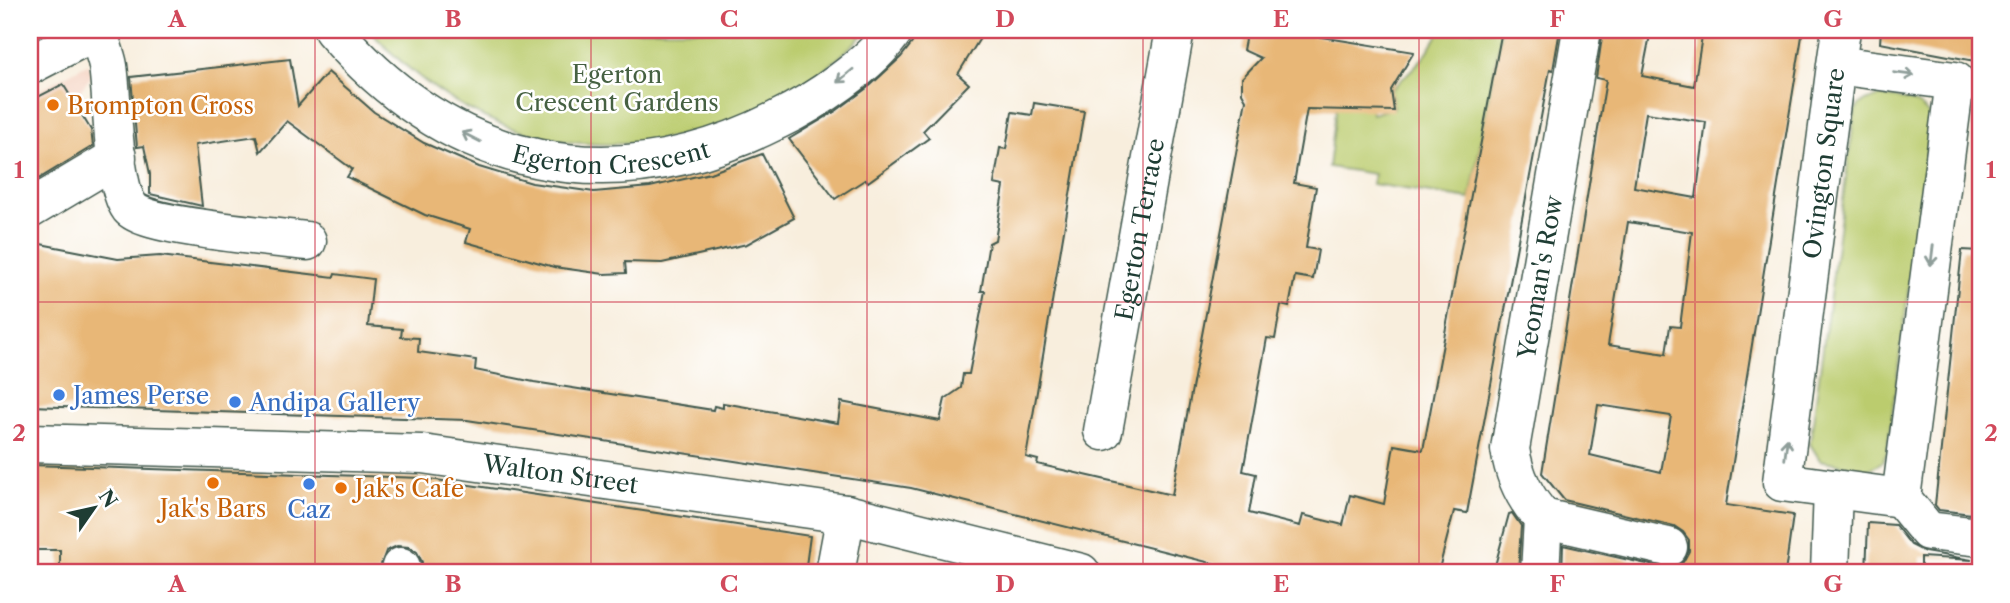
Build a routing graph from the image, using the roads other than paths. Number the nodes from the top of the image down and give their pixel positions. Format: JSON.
{"nodes":[{"id":1,"x":97,"y":30,"type":"edge"},
{"id":2,"x":333,"y":30,"type":"edge"},
{"id":3,"x":894,"y":30,"type":"edge"},
{"id":4,"x":1175,"y":30,"type":"edge"},
{"id":5,"x":1582,"y":30,"type":"edge"},
{"id":6,"x":1838,"y":47,"type":"edge"},
{"id":7,"x":30,"y":65,"type":"edge"},
{"id":8,"x":117,"y":157,"type":"junction"},
{"id":9,"x":30,"y":209,"type":"edge"},
{"id":10,"x":307,"y":241,"type":"dead end"},
{"id":11,"x":1103,"y":430,"type":"dead end"},
{"id":12,"x":30,"y":443,"type":"edge"},
{"id":13,"x":1833,"y":489,"type":"junction"},
{"id":14,"x":1901,"y":498,"type":"junction"},
{"id":15,"x":846,"y":514,"type":"junction"},
{"id":16,"x":1543,"y":518,"type":"junction"},
{"id":17,"x":1980,"y":537,"type":"edge"},
{"id":18,"x":1668,"y":547,"type":"dead end"},
{"id":19,"x":835,"y":573,"type":"edge"},
{"id":20,"x":1077,"y":573,"type":"edge"},
{"id":21,"x":1540,"y":573,"type":"edge"},
{"id":22,"x":1830,"y":573,"type":"edge"}],
"edges":[{"from":1,"to":7,"type":"street"},
{"from":1,"to":8,"type":"street"},
{"from":3,"to":2,"type":"street","name":"Egerton Crescent","one_way":true},
{"from":4,"to":11,"type":"street","name":"Egerton Terrace"},
{"from":5,"to":16,"type":"street","name":"Yeoman's Row"},
{"from":13,"to":6,"type":"street","name":"Ovington Square","one_way":true},
{"from":6,"to":14,"type":"street","name":"Ovington Square","one_way":true},
{"from":8,"to":9,"type":"street"},
{"from":8,"to":10,"type":"street"},
{"from":12,"to":15,"type":"street","name":"Walton Street"},
{"from":13,"to":14,"type":"street","name":"Ovington Square"},
{"from":13,"to":22,"type":"street"},
{"from":14,"to":17,"type":"street"},
{"from":15,"to":19,"type":"street"},
{"from":15,"to":20,"type":"street","name":"Walton Street"},
{"from":16,"to":18,"type":"street"},
{"from":16,"to":21,"type":"street"}]}
